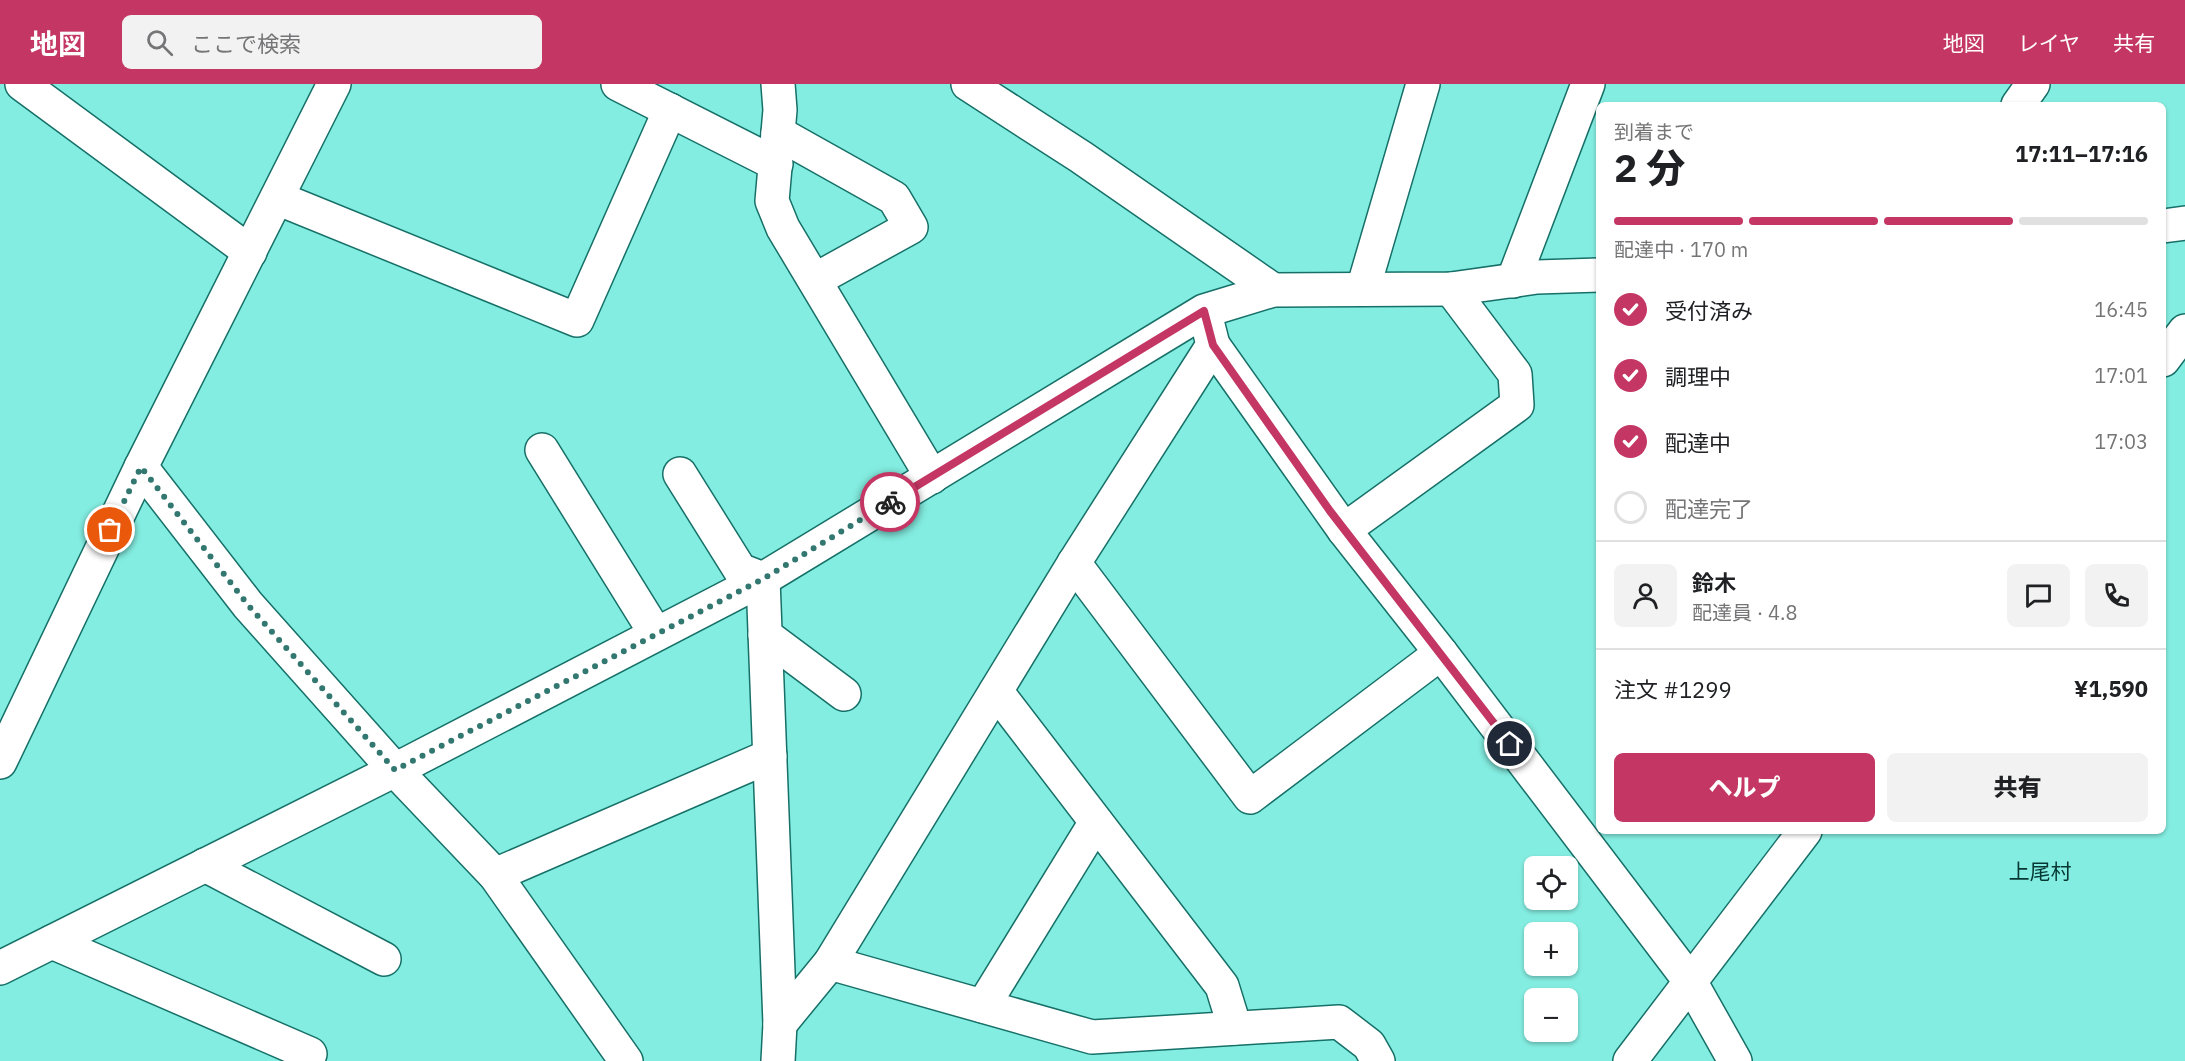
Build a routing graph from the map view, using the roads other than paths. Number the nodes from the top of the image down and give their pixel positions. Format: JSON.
{"nodes":[{"id":1,"x":22,"y":84,"type":"edge"},
{"id":2,"x":334,"y":84,"type":"edge"},
{"id":3,"x":778,"y":84,"type":"edge"},
{"id":4,"x":968,"y":84,"type":"edge"},
{"id":5,"x":1424,"y":84,"type":"edge"},
{"id":6,"x":1588,"y":84,"type":"edge"},
{"id":7,"x":2033,"y":84,"type":"edge"},
{"id":8,"x":632,"y":87,"type":"edge"},
{"id":9,"x":2020,"y":102,"type":"edge"},
{"id":10,"x":670,"y":110,"type":"junction"},
{"id":11,"x":777,"y":148,"type":"junction"},
{"id":12,"x":277,"y":198,"type":"junction"},
{"id":13,"x":2185,"y":223,"type":"edge"},
{"id":14,"x":2166,"y":226,"type":"edge"},
{"id":15,"x":250,"y":252,"type":"junction"},
{"id":16,"x":1596,"y":275,"type":"edge"},
{"id":17,"x":815,"y":280,"type":"junction"},
{"id":18,"x":1513,"y":280,"type":"junction"},
{"id":19,"x":1450,"y":289,"type":"junction"},
{"id":20,"x":1273,"y":290,"type":"junction"},
{"id":21,"x":1363,"y":290,"type":"junction"},
{"id":22,"x":1204,"y":311,"type":"junction"},
{"id":23,"x":2185,"y":331,"type":"edge"},
{"id":24,"x":1213,"y":345,"type":"junction"},
{"id":25,"x":2166,"y":356,"type":"edge"},
{"id":26,"x":542,"y":450,"type":"dead end"},
{"id":27,"x":141,"y":467,"type":"junction"},
{"id":28,"x":680,"y":474,"type":"dead end"},
{"id":29,"x":932,"y":477,"type":"junction"},
{"id":30,"x":1344,"y":530,"type":"junction"},
{"id":31,"x":1074,"y":563,"type":"junction"},
{"id":32,"x":763,"y":579,"type":"junction"},
{"id":33,"x":656,"y":634,"type":"junction"},
{"id":34,"x":765,"y":635,"type":"junction"},
{"id":35,"x":1441,"y":653,"type":"junction"},
{"id":36,"x":996,"y":691,"type":"junction"},
{"id":37,"x":844,"y":694,"type":"dead end"},
{"id":38,"x":770,"y":756,"type":"junction"},
{"id":39,"x":0,"y":762,"type":"edge"},
{"id":40,"x":395,"y":770,"type":"junction"},
{"id":41,"x":1096,"y":822,"type":"junction"},
{"id":42,"x":1803,"y":834,"type":"edge"},
{"id":43,"x":205,"y":865,"type":"junction"},
{"id":44,"x":495,"y":875,"type":"junction"},
{"id":45,"x":52,"y":942,"type":"junction"},
{"id":46,"x":384,"y":959,"type":"dead end"},
{"id":47,"x":830,"y":963,"type":"junction"},
{"id":48,"x":0,"y":968,"type":"edge"},
{"id":49,"x":1690,"y":981,"type":"junction"},
{"id":50,"x":983,"y":1006,"type":"junction"},
{"id":51,"x":780,"y":1024,"type":"junction"},
{"id":52,"x":1235,"y":1028,"type":"junction"},
{"id":53,"x":305,"y":1061,"type":"edge"},
{"id":54,"x":626,"y":1061,"type":"edge"},
{"id":55,"x":778,"y":1061,"type":"edge"},
{"id":56,"x":1378,"y":1061,"type":"edge"},
{"id":57,"x":1630,"y":1061,"type":"edge"},
{"id":58,"x":1735,"y":1061,"type":"edge"}],
"edges":[{"from":1,"to":15,"type":"street"},
{"from":2,"to":12,"type":"street"},
{"from":3,"to":11,"type":"street"},
{"from":4,"to":20,"type":"street"},
{"from":5,"to":21,"type":"street"},
{"from":6,"to":18,"type":"street"},
{"from":7,"to":9,"type":"street"},
{"from":8,"to":10,"type":"street"},
{"from":10,"to":11,"type":"street"},
{"from":10,"to":12,"type":"street"},
{"from":11,"to":17,"type":"street"},
{"from":11,"to":17,"type":"street"},
{"from":12,"to":15,"type":"street"},
{"from":13,"to":14,"type":"street"},
{"from":15,"to":27,"type":"street"},
{"from":16,"to":18,"type":"street"},
{"from":17,"to":29,"type":"street"},
{"from":18,"to":19,"type":"street"},
{"from":19,"to":21,"type":"street"},
{"from":19,"to":30,"type":"street"},
{"from":20,"to":21,"type":"street"},
{"from":20,"to":22,"type":"street"},
{"from":22,"to":24,"type":"street"},
{"from":22,"to":29,"type":"street"},
{"from":23,"to":25,"type":"street"},
{"from":24,"to":30,"type":"street"},
{"from":24,"to":31,"type":"street"},
{"from":26,"to":33,"type":"street"},
{"from":27,"to":39,"type":"street"},
{"from":27,"to":40,"type":"street"},
{"from":28,"to":32,"type":"street"},
{"from":29,"to":32,"type":"street"},
{"from":30,"to":35,"type":"street"},
{"from":31,"to":35,"type":"street"},
{"from":31,"to":36,"type":"street"},
{"from":32,"to":33,"type":"street"},
{"from":32,"to":34,"type":"street"},
{"from":33,"to":40,"type":"street"},
{"from":34,"to":37,"type":"street"},
{"from":34,"to":38,"type":"street"},
{"from":35,"to":49,"type":"street"},
{"from":36,"to":41,"type":"street"},
{"from":36,"to":47,"type":"street"},
{"from":38,"to":44,"type":"street"},
{"from":38,"to":51,"type":"street"},
{"from":40,"to":43,"type":"street"},
{"from":40,"to":44,"type":"street"},
{"from":41,"to":50,"type":"street"},
{"from":41,"to":52,"type":"street"},
{"from":42,"to":49,"type":"street"},
{"from":43,"to":45,"type":"street"},
{"from":43,"to":46,"type":"street"},
{"from":44,"to":54,"type":"street"},
{"from":45,"to":48,"type":"street"},
{"from":45,"to":53,"type":"street"},
{"from":47,"to":50,"type":"street"},
{"from":47,"to":51,"type":"street"},
{"from":49,"to":57,"type":"street"},
{"from":49,"to":58,"type":"street"},
{"from":50,"to":52,"type":"street"},
{"from":51,"to":55,"type":"street"},
{"from":52,"to":56,"type":"street"}]}
